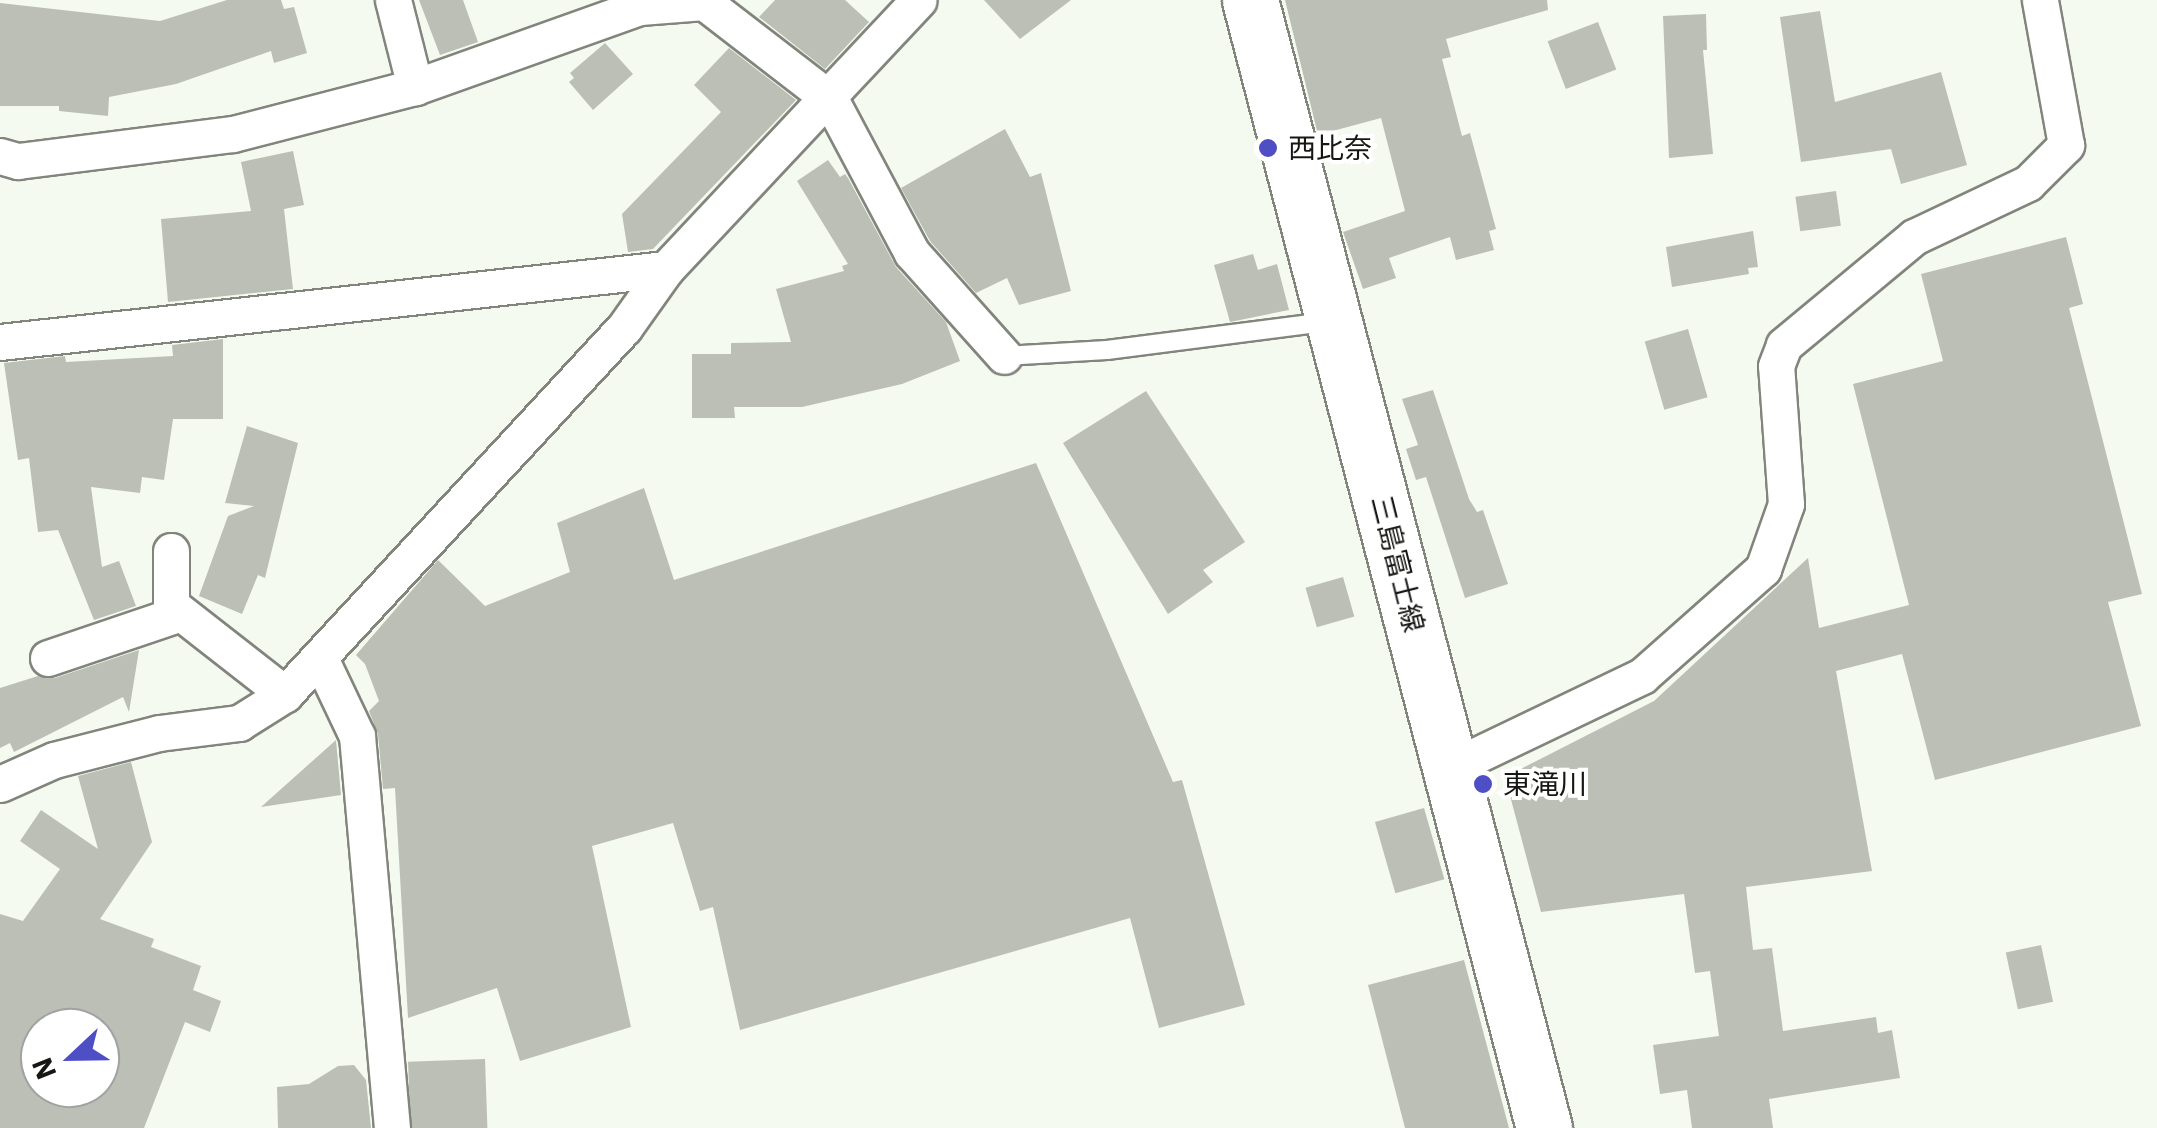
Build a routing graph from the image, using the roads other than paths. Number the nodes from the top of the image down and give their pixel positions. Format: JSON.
{"nodes":[{"id":1,"x":393,"y":0,"type":"edge"},
{"id":2,"x":919,"y":0,"type":"edge"},
{"id":3,"x":1250,"y":0,"type":"edge"},
{"id":4,"x":2040,"y":0,"type":"edge"},
{"id":5,"x":415,"y":87,"type":"junction"},
{"id":6,"x":830,"y":98,"type":"junction"},
{"id":7,"x":0,"y":156,"type":"edge"},
{"id":8,"x":666,"y":269,"type":"junction"},
{"id":9,"x":1336,"y":321,"type":"junction"},
{"id":10,"x":0,"y":342,"type":"edge"},
{"id":11,"x":1004,"y":356,"type":"joint"},
{"id":12,"x":171,"y":551,"type":"dead end"},
{"id":13,"x":181,"y":613,"type":"junction"},
{"id":14,"x":48,"y":658,"type":"dead end"},
{"id":15,"x":320,"y":658,"type":"junction"},
{"id":16,"x":284,"y":694,"type":"junction"},
{"id":17,"x":1450,"y":768,"type":"junction"},
{"id":18,"x":0,"y":784,"type":"edge"},
{"id":19,"x":392,"y":1128,"type":"edge"},
{"id":20,"x":1544,"y":1128,"type":"edge"}],
"edges":[{"from":1,"to":5,"type":"street"},
{"from":2,"to":6,"type":"street"},
{"from":3,"to":9,"type":"main road","name":"三島富士線"},
{"from":4,"to":17,"type":"street"},
{"from":5,"to":6,"type":"street"},
{"from":5,"to":7,"type":"street"},
{"from":6,"to":8,"type":"street"},
{"from":6,"to":11,"type":"street"},
{"from":8,"to":10,"type":"street"},
{"from":8,"to":15,"type":"street"},
{"from":9,"to":11,"type":"lane"},
{"from":9,"to":17,"type":"main road","name":"三島富士線"},
{"from":12,"to":13,"type":"street"},
{"from":13,"to":14,"type":"street"},
{"from":13,"to":16,"type":"street"},
{"from":15,"to":16,"type":"street"},
{"from":15,"to":19,"type":"street"},
{"from":16,"to":18,"type":"street"},
{"from":17,"to":20,"type":"main road","name":"三島富士線"}]}
